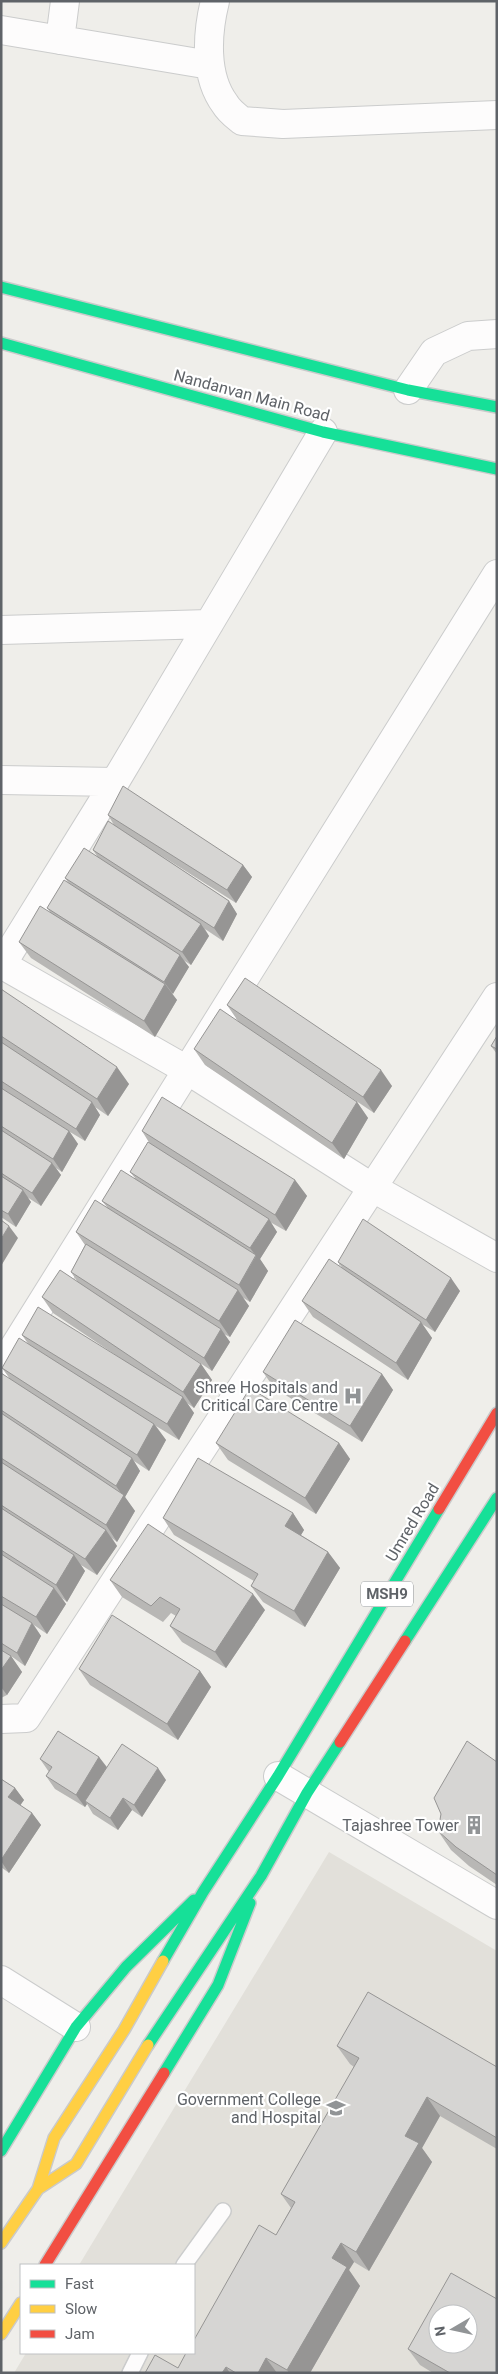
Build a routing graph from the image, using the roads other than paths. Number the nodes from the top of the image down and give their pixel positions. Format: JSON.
{"nodes":[{"id":1,"x":65,"y":1,"type":"edge"},
{"id":2,"x":215,"y":1,"type":"edge"},
{"id":3,"x":1,"y":30,"type":"edge"},
{"id":4,"x":60,"y":40,"type":"junction"},
{"id":5,"x":210,"y":65,"type":"junction"},
{"id":6,"x":497,"y":115,"type":"edge"},
{"id":7,"x":1,"y":287,"type":"edge"},
{"id":8,"x":497,"y":334,"type":"edge"},
{"id":9,"x":1,"y":344,"type":"edge"},
{"id":10,"x":408,"y":390,"type":"junction"},
{"id":11,"x":497,"y":407,"type":"edge"},
{"id":12,"x":323,"y":432,"type":"junction"},
{"id":13,"x":497,"y":469,"type":"edge"},
{"id":14,"x":497,"y":574,"type":"edge"},
{"id":15,"x":209,"y":624,"type":"junction"},
{"id":16,"x":1,"y":630,"type":"edge"},
{"id":17,"x":1,"y":780,"type":"edge"},
{"id":18,"x":115,"y":782,"type":"junction"},
{"id":19,"x":2,"y":965,"type":"edge"},
{"id":20,"x":497,"y":997,"type":"edge"},
{"id":21,"x":187,"y":1070,"type":"junction"},
{"id":22,"x":374,"y":1188,"type":"junction"},
{"id":23,"x":497,"y":1258,"type":"edge"},
{"id":24,"x":1,"y":1368,"type":"edge"},
{"id":25,"x":497,"y":1413,"type":"edge"},
{"id":26,"x":497,"y":1498,"type":"edge"},
{"id":27,"x":1,"y":1719,"type":"edge"},
{"id":28,"x":278,"y":1776,"type":"junction"},
{"id":29,"x":307,"y":1793,"type":"junction"},
{"id":30,"x":261,"y":1876,"type":"junction"},
{"id":31,"x":203,"y":1892,"type":"junction"},
{"id":32,"x":497,"y":1906,"type":"edge"},
{"id":33,"x":1,"y":1980,"type":"edge"},
{"id":34,"x":76,"y":2027,"type":"junction"},
{"id":35,"x":1,"y":2151,"type":"edge"},
{"id":36,"x":38,"y":2189,"type":"junction"},
{"id":37,"x":223,"y":2211,"type":"dead end"},
{"id":38,"x":1,"y":2244,"type":"edge"},
{"id":39,"x":46,"y":2264,"type":"edge"},
{"id":40,"x":185,"y":2264,"type":"edge"},
{"id":41,"x":20,"y":2304,"type":"edge"},
{"id":42,"x":1,"y":2334,"type":"edge"},
{"id":43,"x":140,"y":2354,"type":"edge"},
{"id":44,"x":130,"y":2373,"type":"edge"}],
"edges":[{"from":1,"to":4,"type":"street"},
{"from":2,"to":5,"type":"street"},
{"from":3,"to":4,"type":"street"},
{"from":4,"to":5,"type":"street"},
{"from":5,"to":6,"type":"street"},
{"from":7,"to":10,"type":"main road"},
{"from":8,"to":10,"type":"street"},
{"from":9,"to":12,"type":"main road","name":"Nandanvan Main Road"},
{"from":10,"to":11,"type":"main road"},
{"from":12,"to":13,"type":"main road","name":"Nandanvan Main Road"},
{"from":12,"to":15,"type":"street"},
{"from":14,"to":21,"type":"street"},
{"from":15,"to":16,"type":"street"},
{"from":15,"to":18,"type":"street"},
{"from":17,"to":18,"type":"street"},
{"from":18,"to":19,"type":"street"},
{"from":19,"to":21,"type":"street"},
{"from":20,"to":22,"type":"street"},
{"from":21,"to":22,"type":"street"},
{"from":21,"to":24,"type":"street"},
{"from":22,"to":23,"type":"street"},
{"from":22,"to":27,"type":"street"},
{"from":25,"to":28,"type":"main road","name":"Umred Road","number":"MSH9"},
{"from":26,"to":29,"type":"main road"},
{"from":28,"to":29,"type":"street"},
{"from":28,"to":31,"type":"main road","name":"Umred Road"},
{"from":29,"to":30,"type":"main road"},
{"from":29,"to":32,"type":"street"},
{"from":30,"to":36,"type":"main road"},
{"from":30,"to":39,"type":"main road"},
{"from":31,"to":34,"type":"main road"},
{"from":31,"to":36,"type":"main road"},
{"from":33,"to":34,"type":"street"},
{"from":34,"to":35,"type":"main road"},
{"from":36,"to":38,"type":"main road"},
{"from":37,"to":40,"type":"lane"},
{"from":41,"to":42,"type":"main road"},
{"from":43,"to":44,"type":"lane"}]}
